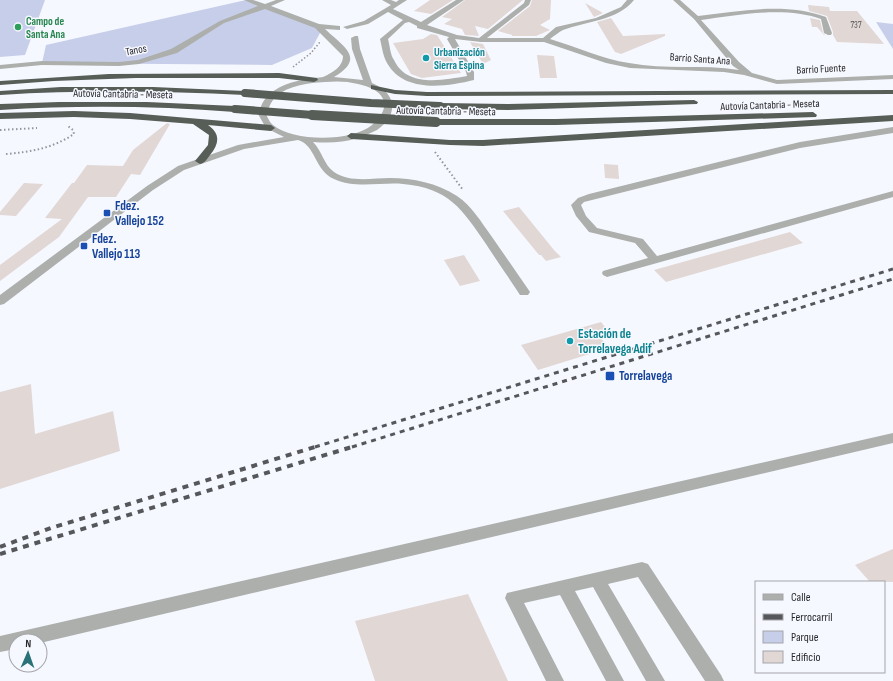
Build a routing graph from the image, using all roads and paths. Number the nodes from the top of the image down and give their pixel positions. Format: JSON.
{"nodes":[{"id":1,"x":247,"y":0,"type":"edge"},
{"id":2,"x":282,"y":0,"type":"edge"},
{"id":3,"x":385,"y":0,"type":"edge"},
{"id":4,"x":404,"y":0,"type":"edge"},
{"id":5,"x":461,"y":0,"type":"edge"},
{"id":6,"x":528,"y":0,"type":"edge"},
{"id":7,"x":631,"y":0,"type":"edge"},
{"id":8,"x":677,"y":0,"type":"edge"},
{"id":9,"x":396,"y":5,"type":"junction"},
{"id":10,"x":264,"y":6,"type":"junction"},
{"id":11,"x":389,"y":10,"type":"junction"},
{"id":12,"x":696,"y":18,"type":"junction"},
{"id":13,"x":409,"y":20,"type":"junction"},
{"id":14,"x":366,"y":23,"type":"junction"},
{"id":15,"x":318,"y":26,"type":"junction"},
{"id":16,"x":420,"y":26,"type":"junction"},
{"id":17,"x":337,"y":28,"type":"junction"},
{"id":18,"x":347,"y":28,"type":"junction"},
{"id":19,"x":828,"y":33,"type":"dead end"},
{"id":20,"x":453,"y":36,"type":"junction"},
{"id":21,"x":329,"y":37,"type":"junction"},
{"id":22,"x":352,"y":38,"type":"junction"},
{"id":23,"x":481,"y":40,"type":"junction"},
{"id":24,"x":546,"y":40,"type":"junction"},
{"id":25,"x":0,"y":66,"type":"edge"},
{"id":26,"x":751,"y":75,"type":"junction"},
{"id":27,"x":893,"y":77,"type":"edge"},
{"id":28,"x":325,"y":79,"type":"junction"},
{"id":29,"x":314,"y":80,"type":"junction"},
{"id":30,"x":0,"y":83,"type":"edge"},
{"id":31,"x":372,"y":86,"type":"junction"},
{"id":32,"x":893,"y":92,"type":"edge"},
{"id":33,"x":0,"y":93,"type":"edge"},
{"id":34,"x":893,"y":97,"type":"edge"},
{"id":35,"x":0,"y":107,"type":"edge"},
{"id":36,"x":893,"y":113,"type":"edge"},
{"id":37,"x":0,"y":116,"type":"edge"},
{"id":38,"x":893,"y":118,"type":"edge"},
{"id":39,"x":174,"y":119,"type":"junction"},
{"id":40,"x":66,"y":126,"type":"dead end"},
{"id":41,"x":42,"y":127,"type":"dead end"},
{"id":42,"x":268,"y":127,"type":"junction"},
{"id":43,"x":0,"y":130,"type":"edge"},
{"id":44,"x":893,"y":130,"type":"edge"},
{"id":45,"x":351,"y":136,"type":"junction"},
{"id":46,"x":341,"y":138,"type":"junction"},
{"id":47,"x":300,"y":139,"type":"junction"},
{"id":48,"x":241,"y":147,"type":"junction"},
{"id":49,"x":6,"y":154,"type":"dead end"},
{"id":50,"x":322,"y":158,"type":"junction"},
{"id":51,"x":200,"y":160,"type":"junction"},
{"id":52,"x":893,"y":194,"type":"edge"},
{"id":53,"x":655,"y":260,"type":"junction"},
{"id":54,"x":607,"y":273,"type":"dead end"},
{"id":55,"x":524,"y":292,"type":"dead end"},
{"id":56,"x":0,"y":301,"type":"edge"},
{"id":57,"x":893,"y":438,"type":"edge"},
{"id":58,"x":596,"y":579,"type":"junction"},
{"id":59,"x":564,"y":587,"type":"junction"},
{"id":60,"x":0,"y":644,"type":"edge"},
{"id":61,"x":555,"y":681,"type":"edge"},
{"id":62,"x":615,"y":681,"type":"edge"},
{"id":63,"x":656,"y":681,"type":"edge"},
{"id":64,"x":715,"y":681,"type":"edge"}],
"edges":[{"from":1,"to":10,"type":"street"},
{"from":2,"to":10,"type":"street","name":"Tanos"},
{"from":3,"to":9,"type":"street"},
{"from":4,"to":9,"type":"street"},
{"from":5,"to":16,"type":"street"},
{"from":6,"to":23,"type":"street"},
{"from":7,"to":24,"type":"street"},
{"from":8,"to":12,"type":"street","name":"Barrio Santa Ana"},
{"from":9,"to":11,"type":"street"},
{"from":10,"to":15,"type":"street"},
{"from":10,"to":25,"type":"street","name":"Tanos"},
{"from":11,"to":13,"type":"street","name":"Barrio Santa Ana"},
{"from":11,"to":14,"type":"street"},
{"from":12,"to":19,"type":"street"},
{"from":12,"to":26,"type":"street","name":"Barrio Santa Ana"},
{"from":13,"to":16,"type":"street","name":"Barrio Santa Ana"},
{"from":13,"to":20,"type":"street"},
{"from":14,"to":18,"type":"street"},
{"from":14,"to":22,"type":"street"},
{"from":15,"to":17,"type":"street"},
{"from":15,"to":21,"type":"street"},
{"from":16,"to":20,"type":"street","name":"Barrio Santa Ana"},
{"from":17,"to":18,"type":"street"},
{"from":17,"to":21,"type":"street"},
{"from":18,"to":22,"type":"street"},
{"from":20,"to":23,"type":"street","name":"Barrio Santa Ana"},
{"from":21,"to":22,"type":"street"},
{"from":21,"to":28,"type":"street"},
{"from":22,"to":31,"type":"street"},
{"from":23,"to":24,"type":"street","name":"Barrio Santa Ana"},
{"from":24,"to":26,"type":"street","name":"Barrio Santa Ana"},
{"from":26,"to":27,"type":"street","name":"Barrio Fuente"},
{"from":28,"to":29,"type":"street"},
{"from":28,"to":31,"type":"street"},
{"from":29,"to":30,"type":"highway"},
{"from":29,"to":42,"type":"street"},
{"from":31,"to":32,"type":"highway"},
{"from":31,"to":45,"type":"street"},
{"from":33,"to":34,"type":"highway","name":"Autovía Cantabria - Meseta","bridge":true},
{"from":35,"to":36,"type":"highway","name":"Autovía Cantabria - Meseta","bridge":true},
{"from":37,"to":39,"type":"highway"},
{"from":38,"to":45,"type":"highway"},
{"from":39,"to":42,"type":"highway"},
{"from":39,"to":51,"type":"highway"},
{"from":40,"to":49,"type":"path"},
{"from":41,"to":43,"type":"path"},
{"from":42,"to":47,"type":"street"},
{"from":42,"to":48,"type":"street"},
{"from":44,"to":53,"type":"street"},
{"from":45,"to":46,"type":"street"},
{"from":46,"to":47,"type":"street"},
{"from":46,"to":50,"type":"street"},
{"from":47,"to":48,"type":"street"},
{"from":47,"to":50,"type":"street"},
{"from":48,"to":51,"type":"street"},
{"from":50,"to":55,"type":"street"},
{"from":51,"to":56,"type":"street"},
{"from":52,"to":53,"type":"street"},
{"from":53,"to":54,"type":"street"},
{"from":57,"to":60,"type":"street"},
{"from":58,"to":59,"type":"street"},
{"from":58,"to":63,"type":"street"},
{"from":58,"to":64,"type":"street"},
{"from":59,"to":61,"type":"street"},
{"from":59,"to":62,"type":"street"}]}
